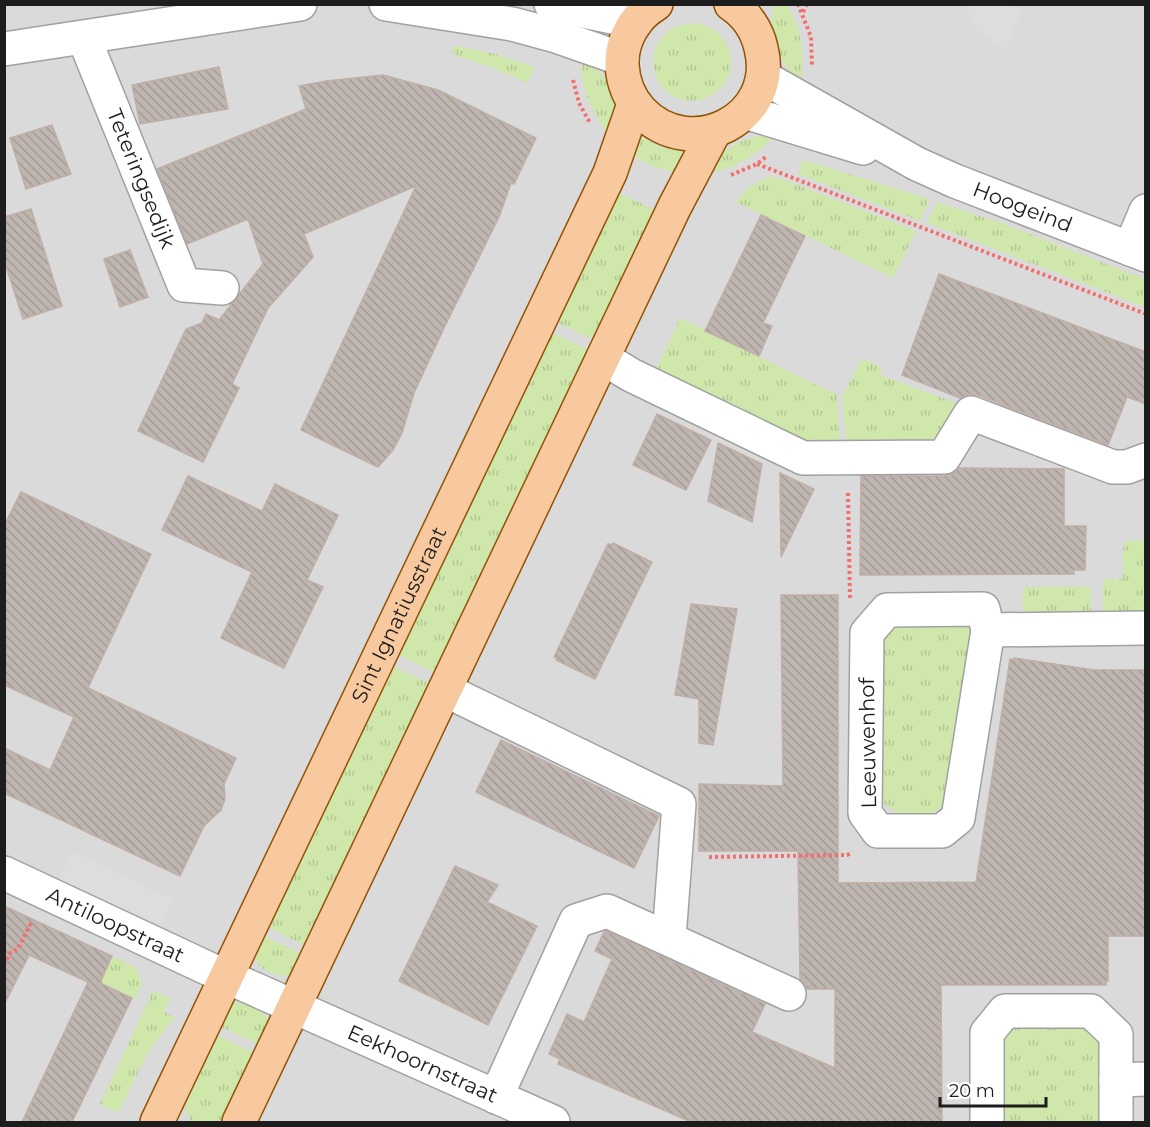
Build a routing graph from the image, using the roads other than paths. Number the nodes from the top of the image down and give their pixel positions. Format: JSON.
{"nodes":[{"id":1,"x":300,"y":4,"type":"edge"},
{"id":2,"x":386,"y":4,"type":"edge"},
{"id":3,"x":551,"y":4,"type":"edge"},
{"id":4,"x":746,"y":10,"type":"edge"},
{"id":5,"x":646,"y":13,"type":"edge"},
{"id":6,"x":84,"y":38,"type":"junction"},
{"id":7,"x":4,"y":49,"type":"edge"},
{"id":8,"x":622,"y":59,"type":"junction"},
{"id":9,"x":763,"y":77,"type":"junction"},
{"id":10,"x":634,"y":104,"type":"junction"},
{"id":11,"x":745,"y":112,"type":"junction"},
{"id":12,"x":714,"y":132,"type":"junction"},
{"id":13,"x":917,"y":164,"type":"junction"},
{"id":14,"x":1146,"y":212,"type":"edge"},
{"id":15,"x":1138,"y":252,"type":"edge"},
{"id":16,"x":222,"y":288,"type":"dead end"},
{"id":17,"x":603,"y":358,"type":"junction"},
{"id":18,"x":1146,"y":460,"type":"edge"},
{"id":19,"x":1146,"y":628,"type":"edge"},
{"id":20,"x":988,"y":630,"type":"junction"},
{"id":21,"x":445,"y":690,"type":"junction"},
{"id":22,"x":4,"y":873,"type":"edge"},
{"id":23,"x":669,"y":939,"type":"junction"},
{"id":24,"x":228,"y":976,"type":"junction"},
{"id":25,"x":789,"y":994,"type":"dead end"},
{"id":26,"x":294,"y":1006,"type":"junction"},
{"id":27,"x":1131,"y":1079,"type":"edge"},
{"id":28,"x":496,"y":1097,"type":"junction"},
{"id":29,"x":157,"y":1122,"type":"edge"},
{"id":30,"x":239,"y":1122,"type":"edge"},
{"id":31,"x":553,"y":1122,"type":"edge"},
{"id":32,"x":987,"y":1122,"type":"edge"},
{"id":33,"x":1116,"y":1122,"type":"edge"}],
"edges":[{"from":1,"to":6,"type":"street"},
{"from":2,"to":8,"type":"street"},
{"from":3,"to":5,"type":"street"},
{"from":4,"to":9,"type":"main road"},
{"from":5,"to":8,"type":"main road"},
{"from":6,"to":7,"type":"street"},
{"from":6,"to":16,"type":"street","name":"Teteringsedijk"},
{"from":8,"to":10,"type":"main road"},
{"from":9,"to":11,"type":"main road"},
{"from":9,"to":13,"type":"street","name":"Hoogeind"},
{"from":10,"to":12,"type":"main road"},
{"from":10,"to":24,"type":"main road","name":"Sint Ignatiusstraat"},
{"from":11,"to":12,"type":"main road"},
{"from":11,"to":13,"type":"street","name":"Hoogeind"},
{"from":12,"to":17,"type":"main road"},
{"from":13,"to":15,"type":"street","name":"Hoogeind"},
{"from":14,"to":15,"type":"street","name":"Hoogeind"},
{"from":17,"to":18,"type":"street"},
{"from":17,"to":21,"type":"main road"},
{"from":19,"to":20,"type":"street"},
{"from":20,"to":20,"type":"street","name":"Leeuwenhof"},
{"from":21,"to":23,"type":"street"},
{"from":21,"to":26,"type":"main road"},
{"from":22,"to":24,"type":"street","name":"Antiloopstraat"},
{"from":23,"to":25,"type":"street"},
{"from":23,"to":28,"type":"street"},
{"from":24,"to":26,"type":"street","name":"Antiloopstraat"},
{"from":24,"to":29,"type":"main road","name":"Sint Ignatiusstraat"},
{"from":26,"to":28,"type":"street","name":"Eekhoornstraat"},
{"from":26,"to":30,"type":"main road"},
{"from":27,"to":32,"type":"street"},
{"from":27,"to":33,"type":"street"},
{"from":28,"to":31,"type":"street","name":"Eekhoornstraat"}]}
